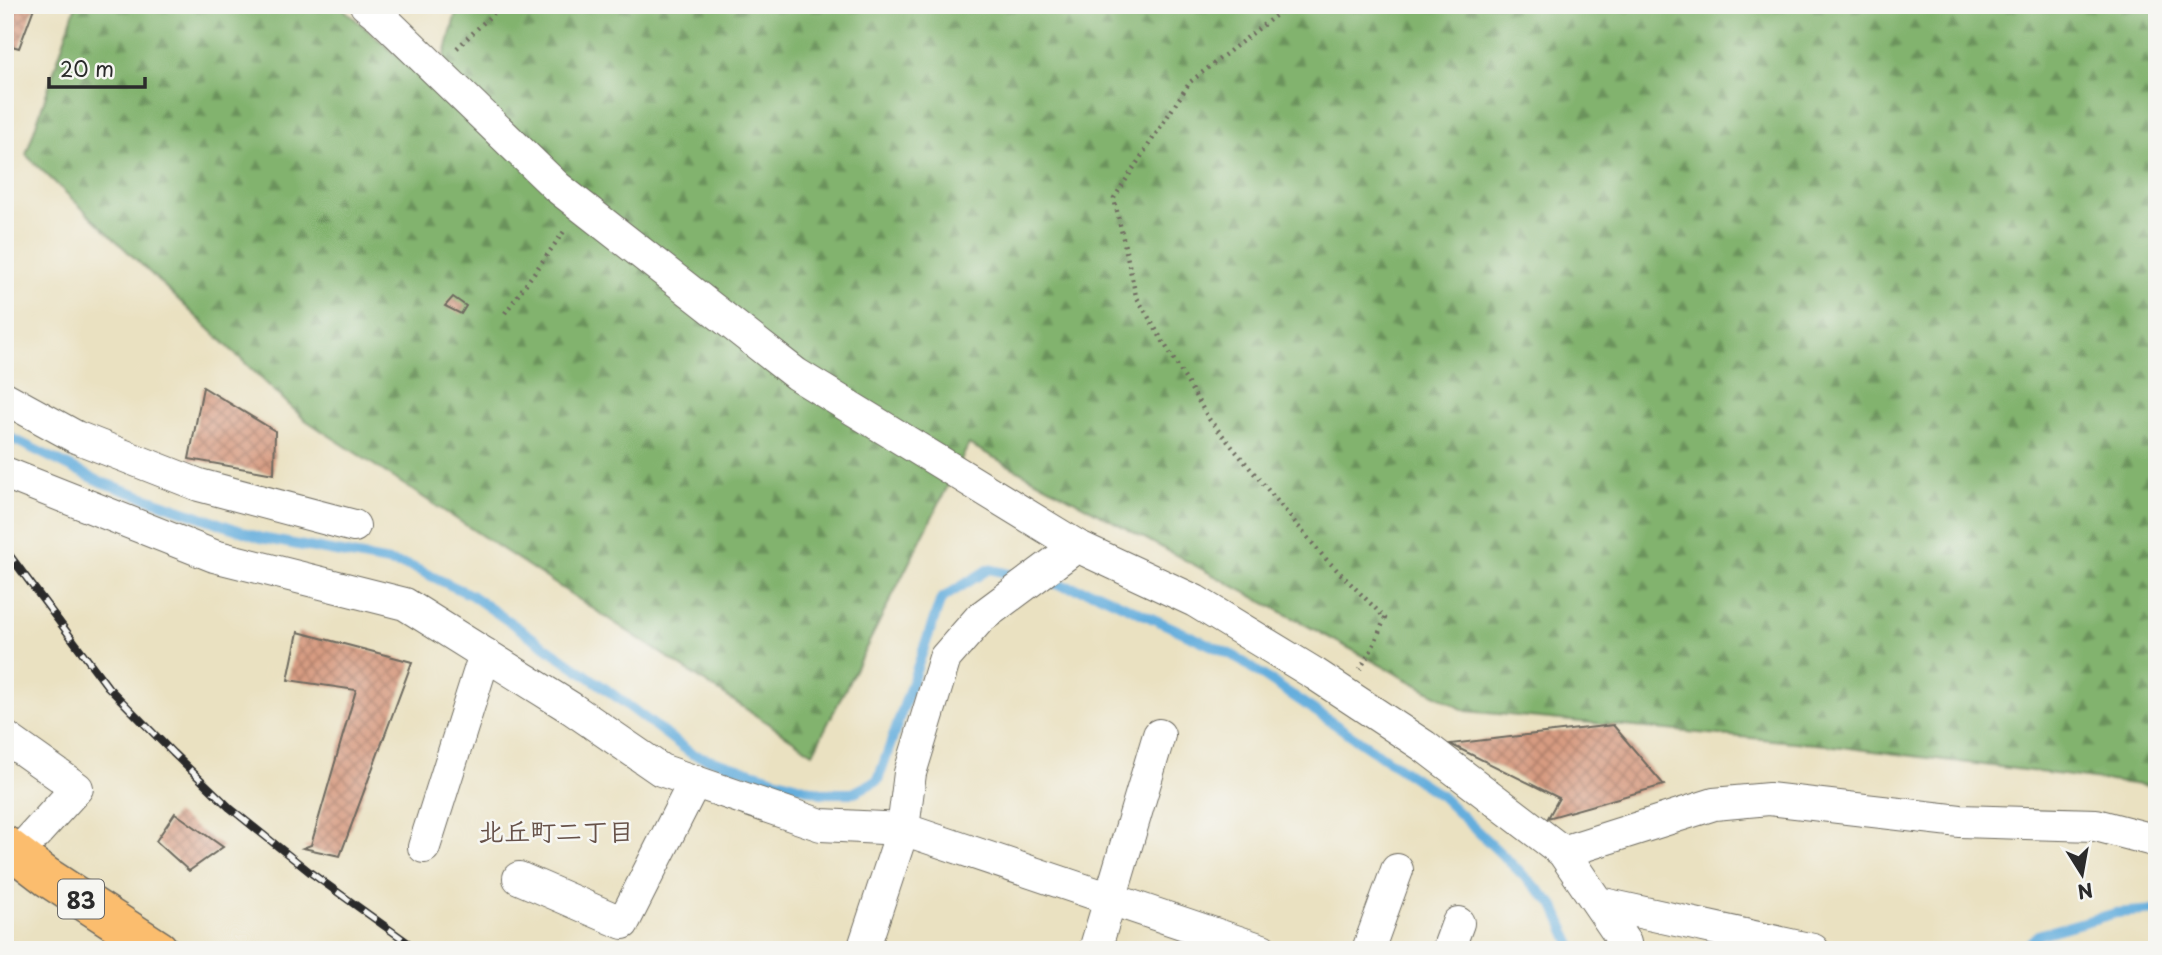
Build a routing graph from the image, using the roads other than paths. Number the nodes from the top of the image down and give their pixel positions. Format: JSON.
{"nodes":[{"id":1,"x":366,"y":5,"type":"edge"},
{"id":2,"x":5,"y":398,"type":"edge"},
{"id":3,"x":5,"y":473,"type":"edge"},
{"id":4,"x":354,"y":526,"type":"dead end"},
{"id":5,"x":1077,"y":546,"type":"junction"},
{"id":6,"x":485,"y":654,"type":"junction"},
{"id":7,"x":1159,"y":735,"type":"dead end"},
{"id":8,"x":5,"y":737,"type":"edge"},
{"id":9,"x":695,"y":782,"type":"junction"},
{"id":10,"x":904,"y":829,"type":"junction"},
{"id":11,"x":2157,"y":841,"type":"edge"},
{"id":12,"x":424,"y":847,"type":"dead end"},
{"id":13,"x":11,"y":849,"type":"edge"},
{"id":14,"x":1563,"y":852,"type":"junction"},
{"id":15,"x":1397,"y":870,"type":"dead end"},
{"id":16,"x":519,"y":878,"type":"dead end"},
{"id":17,"x":1110,"y":899,"type":"junction"},
{"id":18,"x":1599,"y":903,"type":"junction"},
{"id":19,"x":159,"y":950,"type":"edge"},
{"id":20,"x":863,"y":950,"type":"edge"},
{"id":21,"x":1095,"y":950,"type":"edge"},
{"id":22,"x":1262,"y":950,"type":"edge"},
{"id":23,"x":1368,"y":950,"type":"edge"},
{"id":24,"x":1626,"y":950,"type":"edge"},
{"id":25,"x":1813,"y":950,"type":"edge"}],
"edges":[{"from":1,"to":5,"type":"street"},
{"from":2,"to":4,"type":"street"},
{"from":3,"to":6,"type":"street"},
{"from":5,"to":10,"type":"street"},
{"from":5,"to":14,"type":"street"},
{"from":6,"to":9,"type":"street"},
{"from":6,"to":12,"type":"street"},
{"from":7,"to":17,"type":"street"},
{"from":8,"to":13,"type":"street"},
{"from":9,"to":10,"type":"street"},
{"from":9,"to":16,"type":"street"},
{"from":10,"to":17,"type":"street"},
{"from":10,"to":20,"type":"street"},
{"from":11,"to":14,"type":"street"},
{"from":13,"to":19,"type":"main road","number":"83"},
{"from":14,"to":18,"type":"street"},
{"from":15,"to":23,"type":"street"},
{"from":17,"to":21,"type":"street"},
{"from":17,"to":22,"type":"street"},
{"from":18,"to":24,"type":"street"},
{"from":18,"to":25,"type":"street"}]}
